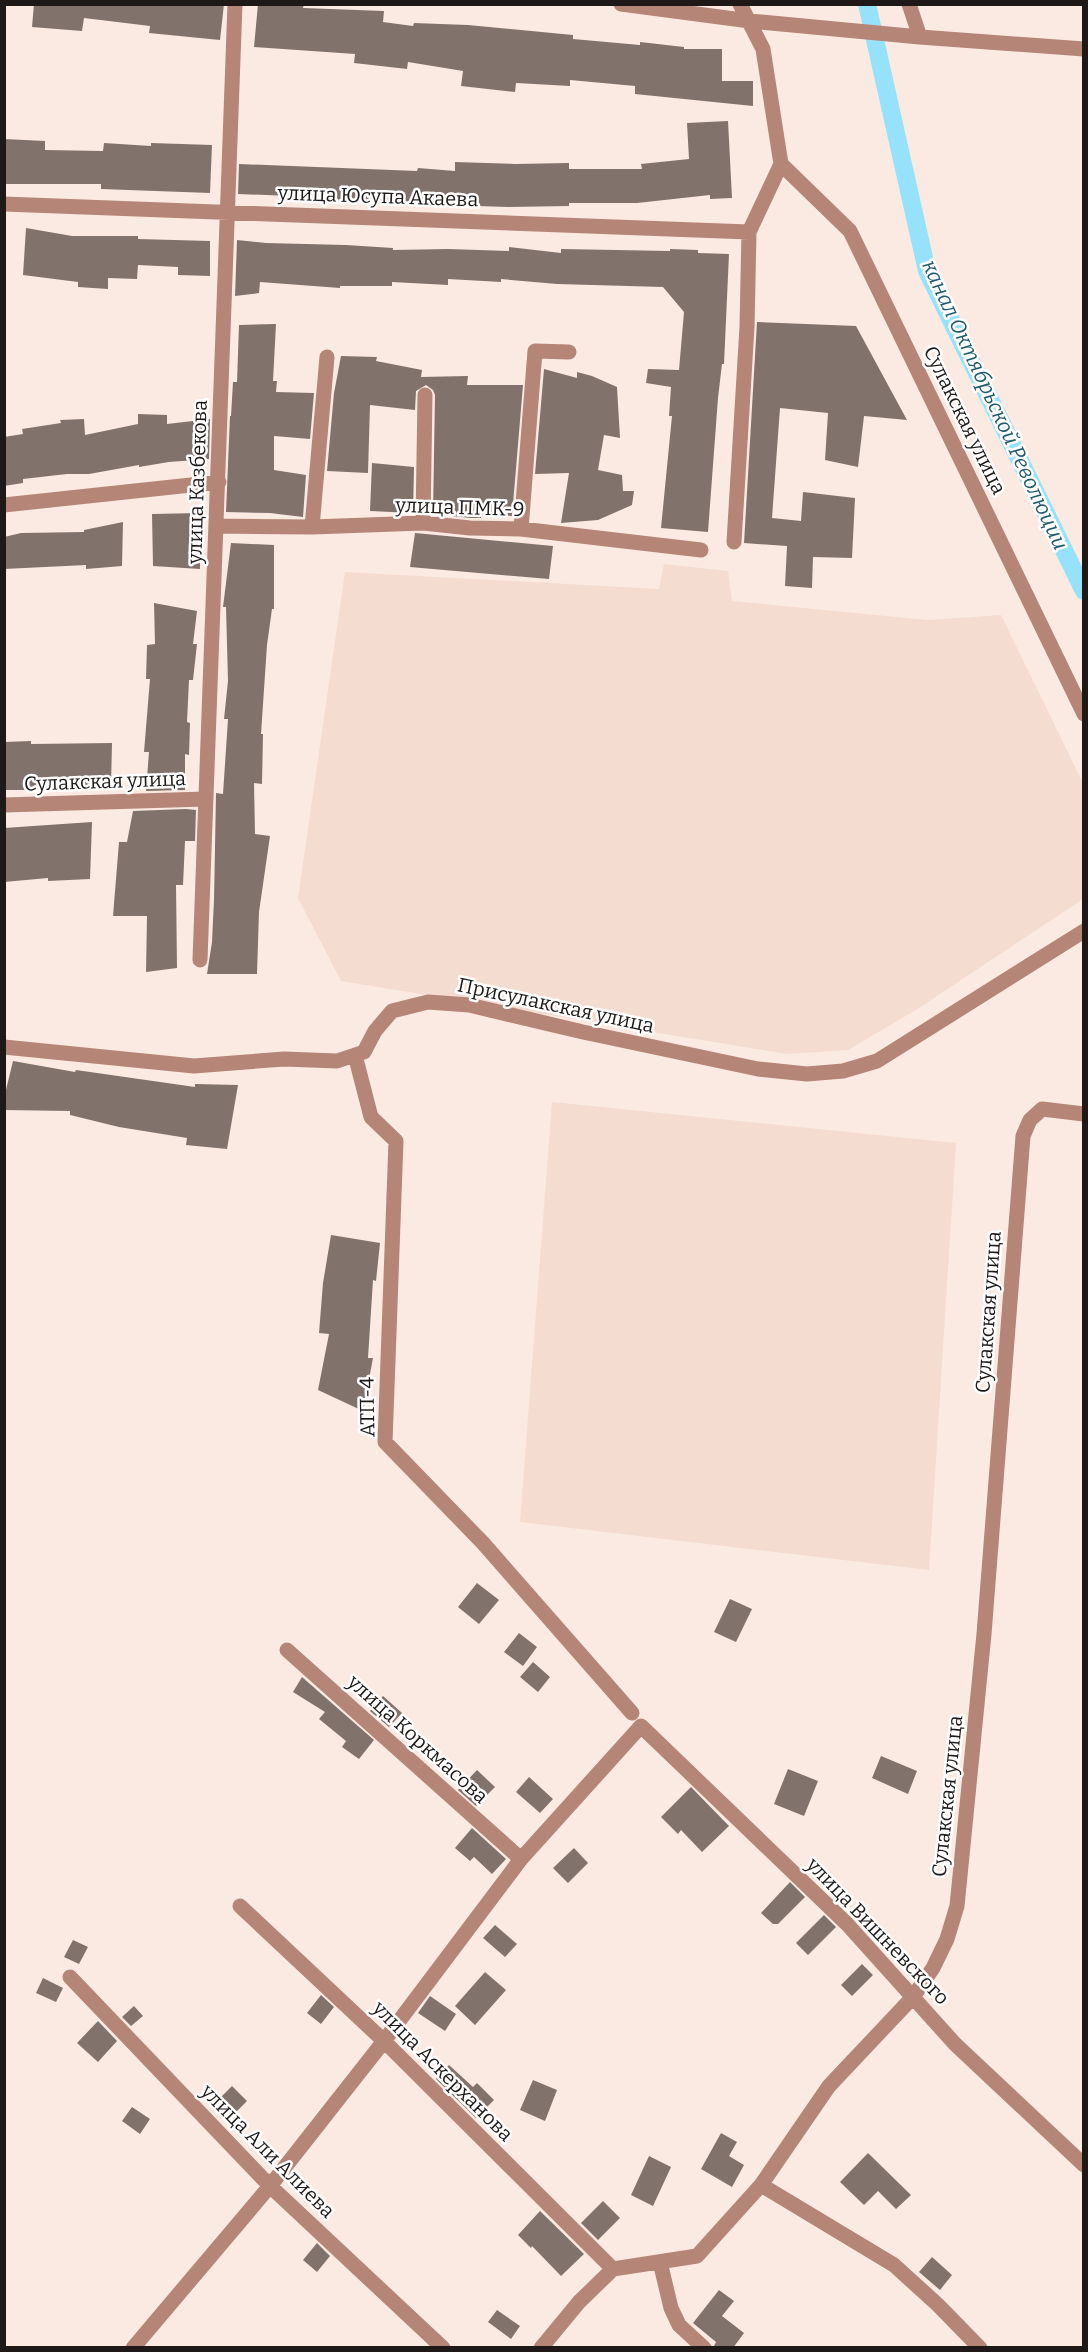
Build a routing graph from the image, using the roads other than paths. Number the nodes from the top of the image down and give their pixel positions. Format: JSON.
{"nodes":[{"id":1,"x":235,"y":4,"type":"edge"},
{"id":2,"x":621,"y":4,"type":"edge"},
{"id":3,"x":740,"y":4,"type":"edge"},
{"id":4,"x":909,"y":4,"type":"edge"},
{"id":5,"x":750,"y":21,"type":"junction"},
{"id":6,"x":920,"y":37,"type":"junction"},
{"id":7,"x":1083,"y":49,"type":"edge"},
{"id":8,"x":781,"y":164,"type":"junction"},
{"id":9,"x":4,"y":204,"type":"edge"},
{"id":10,"x":227,"y":212,"type":"junction"},
{"id":11,"x":749,"y":232,"type":"junction"},
{"id":12,"x":569,"y":352,"type":"dead end"},
{"id":13,"x":327,"y":357,"type":"dead end"},
{"id":14,"x":425,"y":395,"type":"dead end"},
{"id":15,"x":219,"y":482,"type":"junction"},
{"id":16,"x":4,"y":505,"type":"edge"},
{"id":17,"x":423,"y":524,"type":"junction"},
{"id":18,"x":217,"y":526,"type":"junction"},
{"id":19,"x":312,"y":527,"type":"junction"},
{"id":20,"x":520,"y":529,"type":"junction"},
{"id":21,"x":734,"y":542,"type":"dead end"},
{"id":22,"x":701,"y":550,"type":"dead end"},
{"id":23,"x":1083,"y":714,"type":"edge"},
{"id":24,"x":206,"y":799,"type":"junction"},
{"id":25,"x":4,"y":806,"type":"edge"},
{"id":26,"x":1083,"y":931,"type":"edge"},
{"id":27,"x":200,"y":960,"type":"dead end"},
{"id":28,"x":4,"y":1047,"type":"edge"},
{"id":29,"x":355,"y":1055,"type":"junction"},
{"id":30,"x":1083,"y":1114,"type":"edge"},
{"id":31,"x":287,"y":1650,"type":"dead end"},
{"id":32,"x":637,"y":1719,"type":"junction"},
{"id":33,"x":520,"y":1859,"type":"junction"},
{"id":34,"x":240,"y":1906,"type":"dead end"},
{"id":35,"x":70,"y":1977,"type":"dead end"},
{"id":36,"x":913,"y":1997,"type":"junction"},
{"id":37,"x":384,"y":2041,"type":"junction"},
{"id":38,"x":1083,"y":2165,"type":"edge"},
{"id":39,"x":270,"y":2186,"type":"junction"},
{"id":40,"x":761,"y":2186,"type":"junction"},
{"id":41,"x":660,"y":2262,"type":"junction"},
{"id":42,"x":613,"y":2269,"type":"junction"},
{"id":43,"x":133,"y":2348,"type":"edge"},
{"id":44,"x":443,"y":2348,"type":"edge"},
{"id":45,"x":541,"y":2348,"type":"edge"},
{"id":46,"x":704,"y":2348,"type":"edge"},
{"id":47,"x":980,"y":2348,"type":"edge"}],
"edges":[{"from":1,"to":10,"type":"street","name":"улица Казбекова"},
{"from":2,"to":5,"type":"street"},
{"from":3,"to":5,"type":"street"},
{"from":4,"to":6,"type":"street"},
{"from":5,"to":6,"type":"street"},
{"from":5,"to":8,"type":"street"},
{"from":6,"to":7,"type":"street"},
{"from":8,"to":11,"type":"street"},
{"from":8,"to":23,"type":"street","name":"Сулакская улица"},
{"from":9,"to":10,"type":"street","name":"улица Юсупа Акаева"},
{"from":10,"to":11,"type":"street","name":"улица Юсупа Акаева"},
{"from":10,"to":15,"type":"street","name":"улица Казбекова"},
{"from":11,"to":21,"type":"street"},
{"from":12,"to":20,"type":"street"},
{"from":13,"to":19,"type":"street"},
{"from":14,"to":17,"type":"street"},
{"from":15,"to":16,"type":"street"},
{"from":15,"to":18,"type":"street","name":"улица Казбекова"},
{"from":17,"to":19,"type":"street","name":"улица ПМК-9"},
{"from":17,"to":20,"type":"street","name":"улица ПМК-9"},
{"from":18,"to":19,"type":"street","name":"улица ПМК-9"},
{"from":18,"to":24,"type":"street","name":"улица Казбекова"},
{"from":20,"to":22,"type":"street","name":"улица ПМК-9"},
{"from":24,"to":25,"type":"street","name":"Сулакская улица"},
{"from":24,"to":27,"type":"street","name":"улица Казбекова"},
{"from":26,"to":29,"type":"street","name":"Присулакская улица"},
{"from":28,"to":29,"type":"street"},
{"from":29,"to":32,"type":"street","name":"АТП-4"},
{"from":30,"to":36,"type":"street","name":"Сулакская улица"},
{"from":31,"to":33,"type":"street","name":"улица Коркмасова"},
{"from":32,"to":33,"type":"street"},
{"from":32,"to":36,"type":"street","name":"улица Вишневского"},
{"from":33,"to":37,"type":"street"},
{"from":34,"to":37,"type":"street","name":"улица Аскерханова"},
{"from":35,"to":39,"type":"street","name":"улица Али Алиева"},
{"from":36,"to":38,"type":"street","name":"улица Вишневского"},
{"from":36,"to":40,"type":"street","name":"Сулакская улица"},
{"from":37,"to":39,"type":"street"},
{"from":37,"to":42,"type":"street","name":"улица Аскерханова"},
{"from":39,"to":43,"type":"street"},
{"from":39,"to":44,"type":"street","name":"улица Али Алиева"},
{"from":40,"to":41,"type":"street","name":"Сулакская улица"},
{"from":40,"to":47,"type":"street"},
{"from":41,"to":42,"type":"street","name":"Сулакская улица"},
{"from":41,"to":46,"type":"street"},
{"from":42,"to":45,"type":"street"}]}
